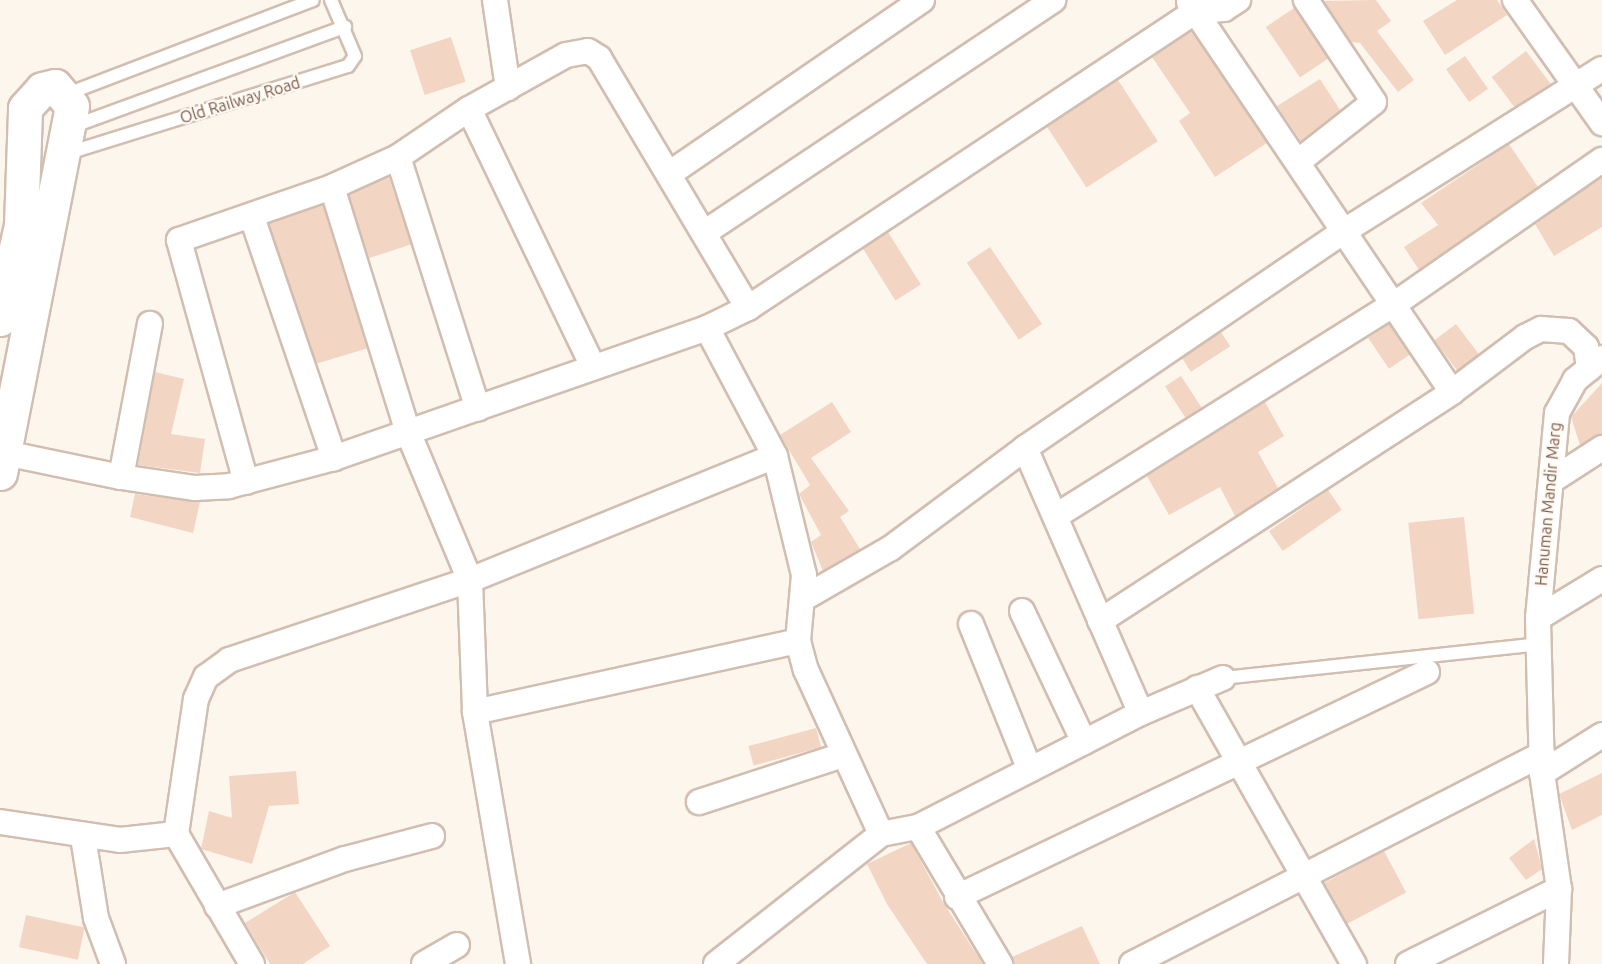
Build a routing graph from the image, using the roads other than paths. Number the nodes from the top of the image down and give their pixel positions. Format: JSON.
{"nodes":[{"id":1,"x":313,"y":0,"type":"edge"},
{"id":2,"x":331,"y":0,"type":"edge"},
{"id":3,"x":495,"y":0,"type":"edge"},
{"id":4,"x":922,"y":0,"type":"edge"},
{"id":5,"x":1053,"y":0,"type":"edge"},
{"id":6,"x":1238,"y":0,"type":"edge"},
{"id":7,"x":1306,"y":0,"type":"edge"},
{"id":8,"x":1515,"y":0,"type":"edge"},
{"id":9,"x":1192,"y":6,"type":"edge"},
{"id":10,"x":345,"y":27,"type":"junction"},
{"id":11,"x":1602,"y":69,"type":"edge"},
{"id":12,"x":1576,"y":87,"type":"junction"},
{"id":13,"x":508,"y":88,"type":"junction"},
{"id":14,"x":67,"y":94,"type":"junction"},
{"id":15,"x":469,"y":109,"type":"junction"},
{"id":16,"x":1602,"y":123,"type":"edge"},
{"id":17,"x":64,"y":142,"type":"junction"},
{"id":18,"x":398,"y":157,"type":"junction"},
{"id":19,"x":1602,"y":160,"type":"edge"},
{"id":20,"x":1299,"y":161,"type":"junction"},
{"id":21,"x":669,"y":174,"type":"junction"},
{"id":22,"x":332,"y":187,"type":"junction"},
{"id":23,"x":252,"y":217,"type":"junction"},
{"id":24,"x":1346,"y":230,"type":"junction"},
{"id":25,"x":704,"y":233,"type":"junction"},
{"id":26,"x":1396,"y":303,"type":"junction"},
{"id":27,"x":748,"y":309,"type":"junction"},
{"id":28,"x":1,"y":313,"type":"edge"},
{"id":29,"x":150,"y":324,"type":"dead end"},
{"id":30,"x":707,"y":328,"type":"junction"},
{"id":31,"x":1595,"y":363,"type":"edge"},
{"id":32,"x":592,"y":365,"type":"junction"},
{"id":33,"x":1452,"y":392,"type":"junction"},
{"id":34,"x":478,"y":409,"type":"junction"},
{"id":35,"x":408,"y":432,"type":"junction"},
{"id":36,"x":1025,"y":448,"type":"junction"},
{"id":37,"x":1602,"y":448,"type":"edge"},
{"id":38,"x":775,"y":456,"type":"junction"},
{"id":39,"x":334,"y":458,"type":"junction"},
{"id":40,"x":2,"y":463,"type":"edge"},
{"id":41,"x":121,"y":477,"type":"junction"},
{"id":42,"x":1551,"y":481,"type":"junction"},
{"id":43,"x":246,"y":482,"type":"junction"},
{"id":44,"x":1056,"y":516,"type":"junction"},
{"id":45,"x":1602,"y":579,"type":"edge"},
{"id":46,"x":470,"y":580,"type":"junction"},
{"id":47,"x":804,"y":598,"type":"junction"},
{"id":48,"x":1022,"y":611,"type":"dead end"},
{"id":49,"x":1538,"y":618,"type":"junction"},
{"id":50,"x":1100,"y":621,"type":"junction"},
{"id":51,"x":971,"y":624,"type":"dead end"},
{"id":52,"x":798,"y":641,"type":"junction"},
{"id":53,"x":1539,"y":644,"type":"junction"},
{"id":54,"x":1426,"y":672,"type":"dead end"},
{"id":55,"x":1223,"y":678,"type":"joint"},
{"id":56,"x":1197,"y":688,"type":"junction"},
{"id":57,"x":475,"y":712,"type":"junction"},
{"id":58,"x":1142,"y":713,"type":"junction"},
{"id":59,"x":1602,"y":735,"type":"edge"},
{"id":60,"x":1084,"y":742,"type":"junction"},
{"id":61,"x":843,"y":755,"type":"junction"},
{"id":62,"x":1240,"y":763,"type":"junction"},
{"id":63,"x":1542,"y":764,"type":"junction"},
{"id":64,"x":1030,"y":770,"type":"junction"},
{"id":65,"x":699,"y":802,"type":"dead end"},
{"id":66,"x":0,"y":822,"type":"edge"},
{"id":67,"x":918,"y":827,"type":"junction"},
{"id":68,"x":176,"y":834,"type":"junction"},
{"id":69,"x":881,"y":834,"type":"junction"},
{"id":70,"x":432,"y":836,"type":"dead end"},
{"id":71,"x":83,"y":837,"type":"junction"},
{"id":72,"x":1300,"y":877,"type":"junction"},
{"id":73,"x":1559,"y":889,"type":"junction"},
{"id":74,"x":957,"y":897,"type":"junction"},
{"id":75,"x":216,"y":906,"type":"junction"},
{"id":76,"x":457,"y":945,"type":"dead end"},
{"id":77,"x":108,"y":961,"type":"edge"},
{"id":78,"x":252,"y":964,"type":"edge"},
{"id":79,"x":424,"y":964,"type":"edge"},
{"id":80,"x":518,"y":964,"type":"edge"},
{"id":81,"x":716,"y":964,"type":"edge"},
{"id":82,"x":1000,"y":964,"type":"edge"},
{"id":83,"x":1132,"y":964,"type":"edge"},
{"id":84,"x":1354,"y":964,"type":"edge"},
{"id":85,"x":1408,"y":964,"type":"edge"},
{"id":86,"x":1556,"y":964,"type":"edge"}],
"edges":[{"from":1,"to":14,"type":"lane"},
{"from":2,"to":10,"type":"lane","name":"Old Railway Road"},
{"from":3,"to":13,"type":"street"},
{"from":4,"to":21,"type":"street"},
{"from":5,"to":25,"type":"street"},
{"from":6,"to":9,"type":"street"},
{"from":7,"to":20,"type":"street"},
{"from":8,"to":12,"type":"street"},
{"from":9,"to":20,"type":"street"},
{"from":9,"to":27,"type":"street"},
{"from":10,"to":17,"type":"lane"},
{"from":10,"to":17,"type":"lane","name":"Old Railway Road"},
{"from":11,"to":12,"type":"street"},
{"from":12,"to":16,"type":"street"},
{"from":12,"to":24,"type":"street"},
{"from":13,"to":15,"type":"street"},
{"from":13,"to":21,"type":"street"},
{"from":14,"to":17,"type":"main road"},
{"from":14,"to":28,"type":"main road"},
{"from":15,"to":18,"type":"street"},
{"from":15,"to":32,"type":"street"},
{"from":17,"to":40,"type":"main road"},
{"from":18,"to":22,"type":"street"},
{"from":18,"to":34,"type":"street"},
{"from":19,"to":26,"type":"street"},
{"from":20,"to":24,"type":"street"},
{"from":21,"to":25,"type":"street"},
{"from":22,"to":23,"type":"street"},
{"from":22,"to":35,"type":"street"},
{"from":23,"to":39,"type":"street"},
{"from":23,"to":43,"type":"street"},
{"from":24,"to":26,"type":"street"},
{"from":24,"to":36,"type":"street"},
{"from":25,"to":27,"type":"street"},
{"from":26,"to":33,"type":"street"},
{"from":26,"to":44,"type":"street"},
{"from":27,"to":30,"type":"street"},
{"from":29,"to":41,"type":"street"},
{"from":30,"to":32,"type":"street"},
{"from":30,"to":38,"type":"street"},
{"from":31,"to":33,"type":"street","name":"Hanuman Mandir Marg"},
{"from":31,"to":42,"type":"street","name":"Hanuman Mandir Marg"},
{"from":32,"to":34,"type":"street"},
{"from":33,"to":50,"type":"street","name":"Hanuman Mandir Marg"},
{"from":34,"to":35,"type":"street"},
{"from":35,"to":39,"type":"street"},
{"from":35,"to":46,"type":"street"},
{"from":36,"to":44,"type":"street"},
{"from":36,"to":47,"type":"street"},
{"from":37,"to":42,"type":"street"},
{"from":38,"to":46,"type":"street"},
{"from":38,"to":47,"type":"street"},
{"from":39,"to":43,"type":"street"},
{"from":40,"to":41,"type":"street"},
{"from":41,"to":43,"type":"street"},
{"from":42,"to":49,"type":"street","name":"Hanuman Mandir Marg"},
{"from":44,"to":50,"type":"street"},
{"from":45,"to":49,"type":"street"},
{"from":46,"to":57,"type":"street"},
{"from":46,"to":68,"type":"street"},
{"from":47,"to":52,"type":"street"},
{"from":48,"to":60,"type":"street"},
{"from":49,"to":53,"type":"street","name":"Hanuman Mandir Marg"},
{"from":50,"to":58,"type":"street"},
{"from":51,"to":64,"type":"street"},
{"from":52,"to":57,"type":"street"},
{"from":52,"to":61,"type":"street"},
{"from":53,"to":55,"type":"lane"},
{"from":53,"to":63,"type":"street","name":"Hanuman Mandir Marg"},
{"from":54,"to":62,"type":"street"},
{"from":55,"to":56,"type":"street"},
{"from":56,"to":58,"type":"street"},
{"from":56,"to":62,"type":"street"},
{"from":57,"to":80,"type":"street"},
{"from":58,"to":60,"type":"street"},
{"from":59,"to":63,"type":"street"},
{"from":60,"to":64,"type":"street"},
{"from":61,"to":65,"type":"street"},
{"from":61,"to":69,"type":"street"},
{"from":62,"to":72,"type":"street"},
{"from":62,"to":74,"type":"street"},
{"from":63,"to":72,"type":"street"},
{"from":63,"to":73,"type":"street","name":"Hanuman Mandir Marg"},
{"from":64,"to":67,"type":"street"},
{"from":66,"to":71,"type":"street"},
{"from":67,"to":69,"type":"street"},
{"from":67,"to":74,"type":"street"},
{"from":68,"to":71,"type":"street"},
{"from":68,"to":75,"type":"street"},
{"from":69,"to":81,"type":"street"},
{"from":70,"to":75,"type":"street"},
{"from":71,"to":77,"type":"street"},
{"from":72,"to":83,"type":"street"},
{"from":72,"to":84,"type":"street"},
{"from":73,"to":85,"type":"street"},
{"from":73,"to":86,"type":"street","name":"Hanuman Mandir Marg"},
{"from":74,"to":82,"type":"street"},
{"from":75,"to":78,"type":"street"},
{"from":76,"to":79,"type":"street"}]}
